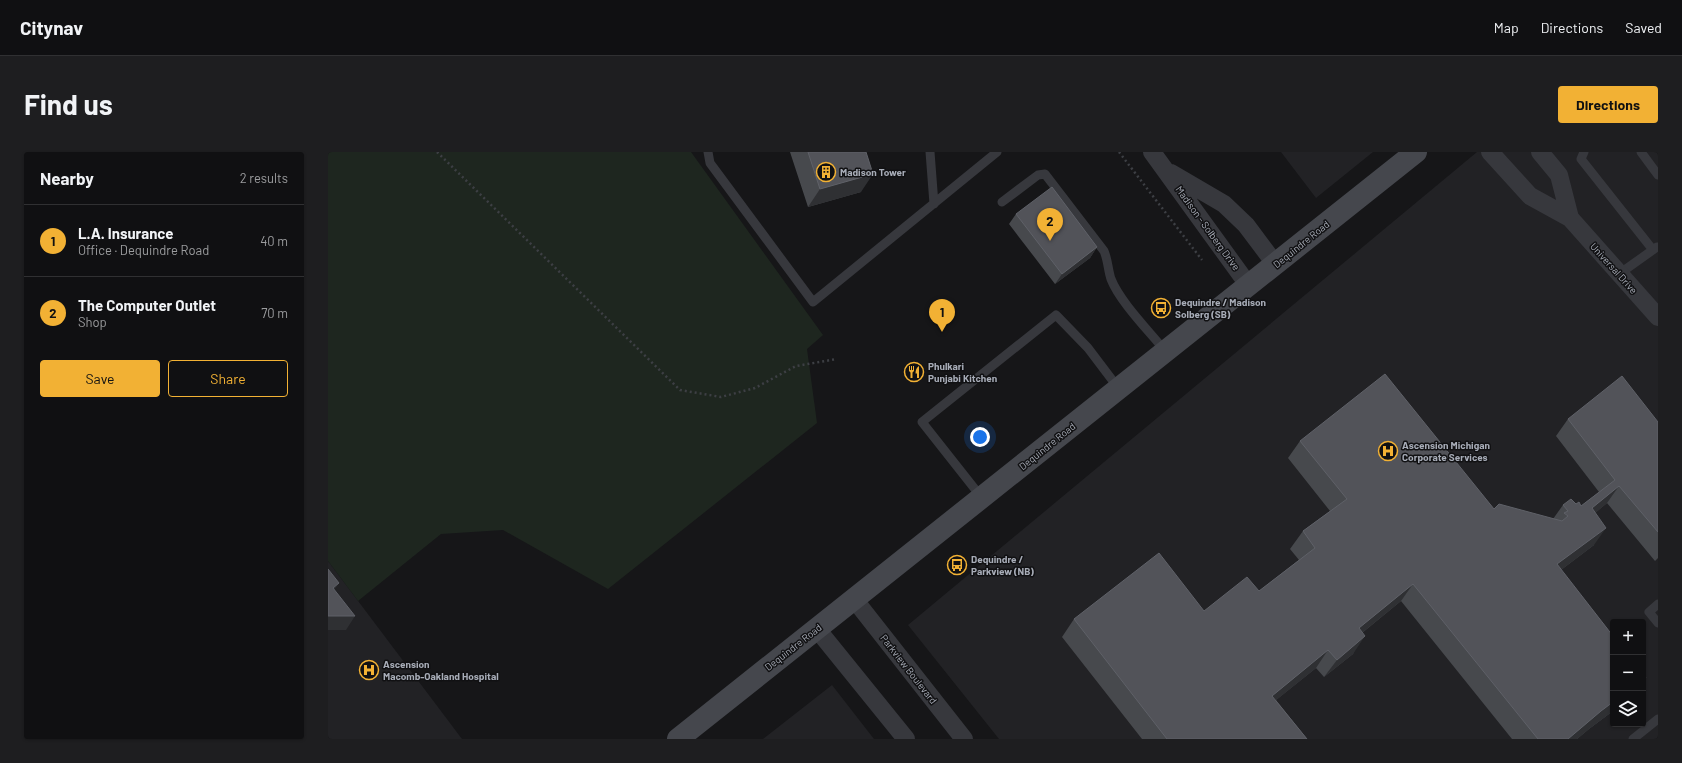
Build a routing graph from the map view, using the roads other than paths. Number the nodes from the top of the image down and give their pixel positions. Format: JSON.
{"nodes":[{"id":1,"x":708,"y":152,"type":"edge"},
{"id":2,"x":930,"y":152,"type":"edge"},
{"id":3,"x":997,"y":152,"type":"edge"},
{"id":4,"x":1152,"y":152,"type":"edge"},
{"id":5,"x":1490,"y":152,"type":"edge"},
{"id":6,"x":1540,"y":152,"type":"edge"},
{"id":7,"x":1584,"y":152,"type":"edge"},
{"id":8,"x":1641,"y":152,"type":"edge"},
{"id":9,"x":1411,"y":154,"type":"edge"},
{"id":10,"x":1166,"y":171,"type":"junction"},
{"id":11,"x":1658,"y":174,"type":"edge"},
{"id":12,"x":1002,"y":202,"type":"dead end"},
{"id":13,"x":934,"y":204,"type":"junction"},
{"id":14,"x":1570,"y":218,"type":"junction"},
{"id":15,"x":1656,"y":248,"type":"edge"},
{"id":16,"x":1276,"y":265,"type":"junction"},
{"id":17,"x":1618,"y":274,"type":"junction"},
{"id":18,"x":1249,"y":286,"type":"junction"},
{"id":19,"x":1658,"y":318,"type":"edge"},
{"id":20,"x":1166,"y":352,"type":"junction"},
{"id":21,"x":1119,"y":389,"type":"junction"},
{"id":22,"x":982,"y":498,"type":"junction"},
{"id":23,"x":854,"y":599,"type":"junction"},
{"id":24,"x":1658,"y":604,"type":"edge"},
{"id":25,"x":1658,"y":623,"type":"edge"},
{"id":26,"x":817,"y":628,"type":"junction"},
{"id":27,"x":1658,"y":718,"type":"edge"},
{"id":28,"x":678,"y":739,"type":"edge"},
{"id":29,"x":906,"y":739,"type":"edge"},
{"id":30,"x":964,"y":739,"type":"edge"},
{"id":31,"x":1633,"y":739,"type":"edge"}],
"edges":[{"from":1,"to":13,"type":"lane"},
{"from":2,"to":13,"type":"lane"},
{"from":3,"to":13,"type":"lane"},
{"from":4,"to":10,"type":"street","name":"Madison - Solberg Drive"},
{"from":5,"to":14,"type":"street","name":"Universal Drive"},
{"from":6,"to":14,"type":"street","name":"Universal Drive"},
{"from":7,"to":15,"type":"lane"},
{"from":8,"to":11,"type":"lane"},
{"from":9,"to":16,"type":"main road","name":"Dequindre Road"},
{"from":10,"to":16,"type":"street","name":"Madison - Solberg Drive"},
{"from":10,"to":18,"type":"street","name":"Madison - Solberg Drive"},
{"from":12,"to":20,"type":"lane"},
{"from":14,"to":17,"type":"street","name":"Universal Drive"},
{"from":15,"to":17,"type":"lane"},
{"from":16,"to":18,"type":"main road","name":"Dequindre Road"},
{"from":17,"to":19,"type":"street","name":"Universal Drive"},
{"from":18,"to":20,"type":"main road","name":"Dequindre Road"},
{"from":20,"to":21,"type":"main road","name":"Dequindre Road"},
{"from":21,"to":22,"type":"main road","name":"Dequindre Road"},
{"from":21,"to":22,"type":"lane"},
{"from":22,"to":23,"type":"main road","name":"Dequindre Road"},
{"from":23,"to":26,"type":"main road","name":"Dequindre Road"},
{"from":23,"to":30,"type":"street","name":"Parkview Boulevard"},
{"from":24,"to":25,"type":"lane"},
{"from":26,"to":28,"type":"main road","name":"Dequindre Road"},
{"from":26,"to":29,"type":"street"},
{"from":27,"to":31,"type":"lane"}]}
